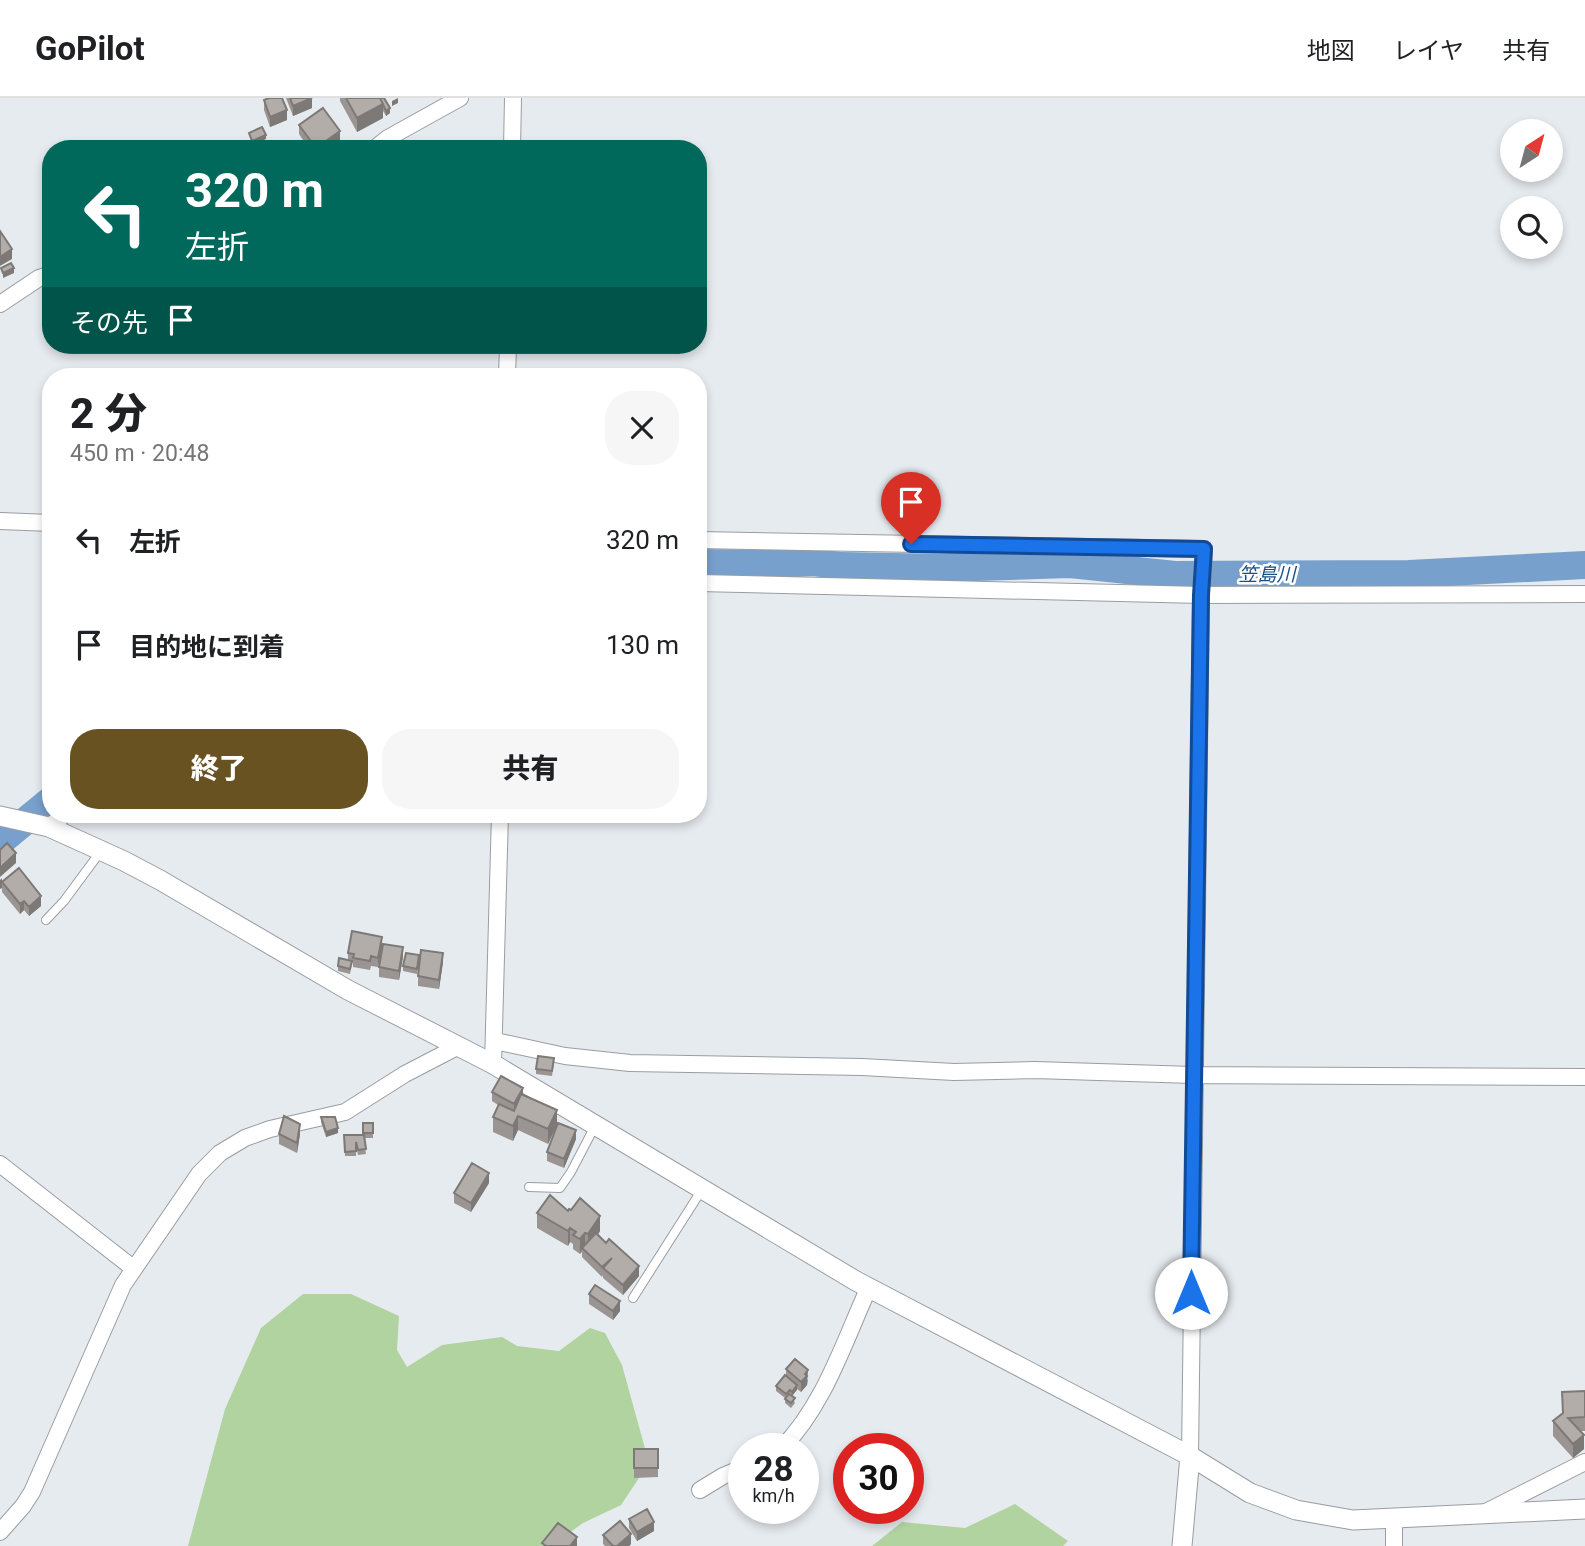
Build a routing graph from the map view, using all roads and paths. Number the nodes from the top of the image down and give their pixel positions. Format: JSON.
{"nodes":[{"id":1,"x":460,"y":98,"type":"edge"},
{"id":2,"x":513,"y":98,"type":"edge"},
{"id":3,"x":387,"y":140,"type":"edge"},
{"id":4,"x":512,"y":140,"type":"edge"},
{"id":5,"x":42,"y":277,"type":"edge"},
{"id":6,"x":0,"y":304,"type":"edge"},
{"id":7,"x":0,"y":521,"type":"edge"},
{"id":8,"x":42,"y":523,"type":"edge"},
{"id":9,"x":707,"y":540,"type":"edge"},
{"id":10,"x":707,"y":583,"type":"edge"},
{"id":11,"x":1585,"y":594,"type":"edge"},
{"id":12,"x":1201,"y":595,"type":"junction"},
{"id":13,"x":0,"y":816,"type":"edge"},
{"id":14,"x":54,"y":823,"type":"edge"},
{"id":15,"x":500,"y":823,"type":"edge"},
{"id":16,"x":49,"y":827,"type":"junction"},
{"id":17,"x":101,"y":851,"type":"junction"},
{"id":18,"x":46,"y":919,"type":"dead end"},
{"id":19,"x":495,"y":1041,"type":"junction"},
{"id":20,"x":457,"y":1047,"type":"junction"},
{"id":21,"x":493,"y":1063,"type":"junction"},
{"id":22,"x":1193,"y":1075,"type":"junction"},
{"id":23,"x":1585,"y":1077,"type":"edge"},
{"id":24,"x":596,"y":1124,"type":"junction"},
{"id":25,"x":0,"y":1164,"type":"edge"},
{"id":26,"x":529,"y":1187,"type":"dead end"},
{"id":27,"x":703,"y":1188,"type":"junction"},
{"id":28,"x":134,"y":1268,"type":"junction"},
{"id":29,"x":869,"y":1287,"type":"junction"},
{"id":30,"x":633,"y":1298,"type":"dead end"},
{"id":31,"x":797,"y":1433,"type":"edge"},
{"id":32,"x":1190,"y":1456,"type":"junction"},
{"id":33,"x":1585,"y":1462,"type":"edge"},
{"id":34,"x":728,"y":1474,"type":"edge"},
{"id":35,"x":700,"y":1490,"type":"dead end"},
{"id":36,"x":1585,"y":1509,"type":"edge"},
{"id":37,"x":1482,"y":1514,"type":"junction"},
{"id":38,"x":1394,"y":1519,"type":"junction"},
{"id":39,"x":0,"y":1532,"type":"edge"},
{"id":40,"x":1182,"y":1546,"type":"edge"},
{"id":41,"x":1394,"y":1546,"type":"edge"}],
"edges":[{"from":1,"to":3,"type":"street"},
{"from":2,"to":4,"type":"street"},
{"from":5,"to":6,"type":"street"},
{"from":7,"to":8,"type":"street"},
{"from":9,"to":12,"type":"street"},
{"from":10,"to":12,"type":"street"},
{"from":11,"to":12,"type":"street"},
{"from":12,"to":22,"type":"street"},
{"from":13,"to":16,"type":"street"},
{"from":14,"to":16,"type":"street"},
{"from":15,"to":19,"type":"street"},
{"from":16,"to":17,"type":"street"},
{"from":17,"to":18,"type":"lane"},
{"from":17,"to":20,"type":"street"},
{"from":19,"to":21,"type":"street"},
{"from":19,"to":22,"type":"street"},
{"from":20,"to":21,"type":"street"},
{"from":20,"to":28,"type":"street"},
{"from":21,"to":24,"type":"street"},
{"from":22,"to":23,"type":"street"},
{"from":22,"to":32,"type":"street"},
{"from":24,"to":26,"type":"lane"},
{"from":24,"to":27,"type":"street"},
{"from":25,"to":28,"type":"street"},
{"from":27,"to":29,"type":"street"},
{"from":27,"to":30,"type":"lane"},
{"from":28,"to":39,"type":"street"},
{"from":29,"to":31,"type":"street"},
{"from":29,"to":32,"type":"street"},
{"from":32,"to":38,"type":"street"},
{"from":32,"to":40,"type":"street"},
{"from":33,"to":37,"type":"street"},
{"from":34,"to":35,"type":"street"},
{"from":36,"to":37,"type":"street"},
{"from":37,"to":38,"type":"street"},
{"from":38,"to":41,"type":"street"}]}
